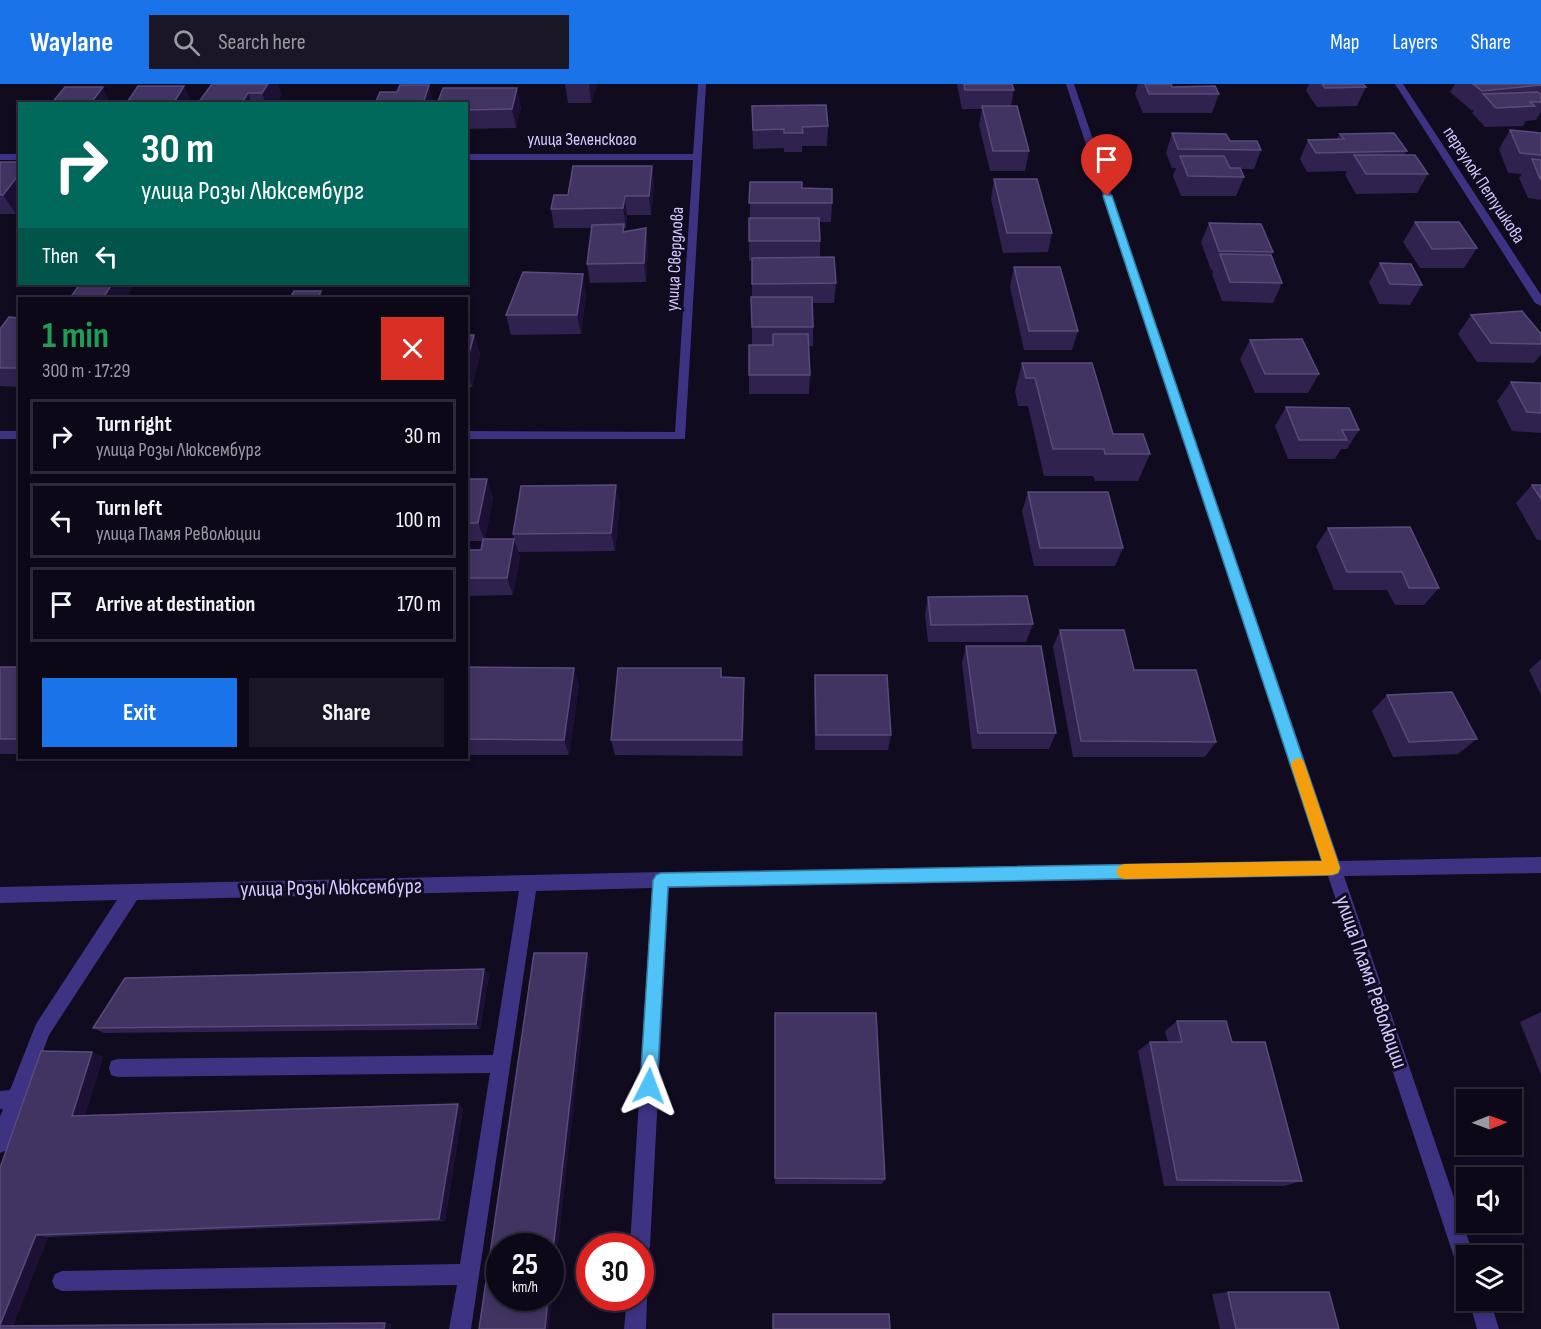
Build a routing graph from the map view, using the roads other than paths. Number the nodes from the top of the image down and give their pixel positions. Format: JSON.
{"nodes":[{"id":1,"x":702,"y":84,"type":"edge"},
{"id":2,"x":1070,"y":84,"type":"edge"},
{"id":3,"x":1399,"y":84,"type":"edge"},
{"id":4,"x":0,"y":157,"type":"edge"},
{"id":5,"x":18,"y":157,"type":"edge"},
{"id":6,"x":468,"y":157,"type":"edge"},
{"id":7,"x":698,"y":157,"type":"junction"},
{"id":8,"x":1541,"y":303,"type":"edge"},
{"id":9,"x":0,"y":435,"type":"edge"},
{"id":10,"x":18,"y":435,"type":"edge"},
{"id":11,"x":468,"y":435,"type":"edge"},
{"id":12,"x":1541,"y":866,"type":"edge"},
{"id":13,"x":1332,"y":868,"type":"junction"},
{"id":14,"x":661,"y":880,"type":"junction"},
{"id":15,"x":528,"y":884,"type":"junction"},
{"id":16,"x":132,"y":892,"type":"junction"},
{"id":17,"x":0,"y":895,"type":"edge"},
{"id":18,"x":501,"y":1064,"type":"junction"},
{"id":19,"x":118,"y":1068,"type":"dead end"},
{"id":20,"x":8,"y":1100,"type":"edge"},
{"id":21,"x":0,"y":1143,"type":"edge"},
{"id":22,"x":641,"y":1233,"type":"edge"},
{"id":23,"x":1460,"y":1245,"type":"edge"},
{"id":24,"x":469,"y":1274,"type":"junction"},
{"id":25,"x":62,"y":1281,"type":"dead end"},
{"id":26,"x":636,"y":1311,"type":"edge"},
{"id":27,"x":1482,"y":1311,"type":"edge"},
{"id":28,"x":460,"y":1329,"type":"edge"},
{"id":29,"x":635,"y":1329,"type":"edge"},
{"id":30,"x":1488,"y":1329,"type":"edge"}],
"edges":[{"from":1,"to":7,"type":"street","name":"улица Свердлова"},
{"from":2,"to":13,"type":"street","name":"улица Пламя Революции"},
{"from":3,"to":8,"type":"street","name":"переулок Петушкова"},
{"from":4,"to":5,"type":"street"},
{"from":6,"to":7,"type":"street","name":"улица Зеленского"},
{"from":7,"to":11,"type":"street","name":"улица Свердлова"},
{"from":9,"to":10,"type":"street"},
{"from":12,"to":13,"type":"street","name":"улица Розы Люксембург"},
{"from":13,"to":14,"type":"street","name":"улица Розы Люксембург"},
{"from":13,"to":23,"type":"street","name":"улица Пламя Революции"},
{"from":14,"to":15,"type":"street","name":"улица Розы Люксембург"},
{"from":14,"to":22,"type":"street"},
{"from":15,"to":16,"type":"street","name":"улица Розы Люксембург"},
{"from":15,"to":18,"type":"street"},
{"from":16,"to":17,"type":"street","name":"улица Розы Люксембург"},
{"from":16,"to":20,"type":"street"},
{"from":18,"to":19,"type":"street"},
{"from":18,"to":24,"type":"street"},
{"from":20,"to":21,"type":"street"},
{"from":24,"to":25,"type":"street"},
{"from":24,"to":28,"type":"street"},
{"from":26,"to":29,"type":"street"},
{"from":27,"to":30,"type":"street"}]}
